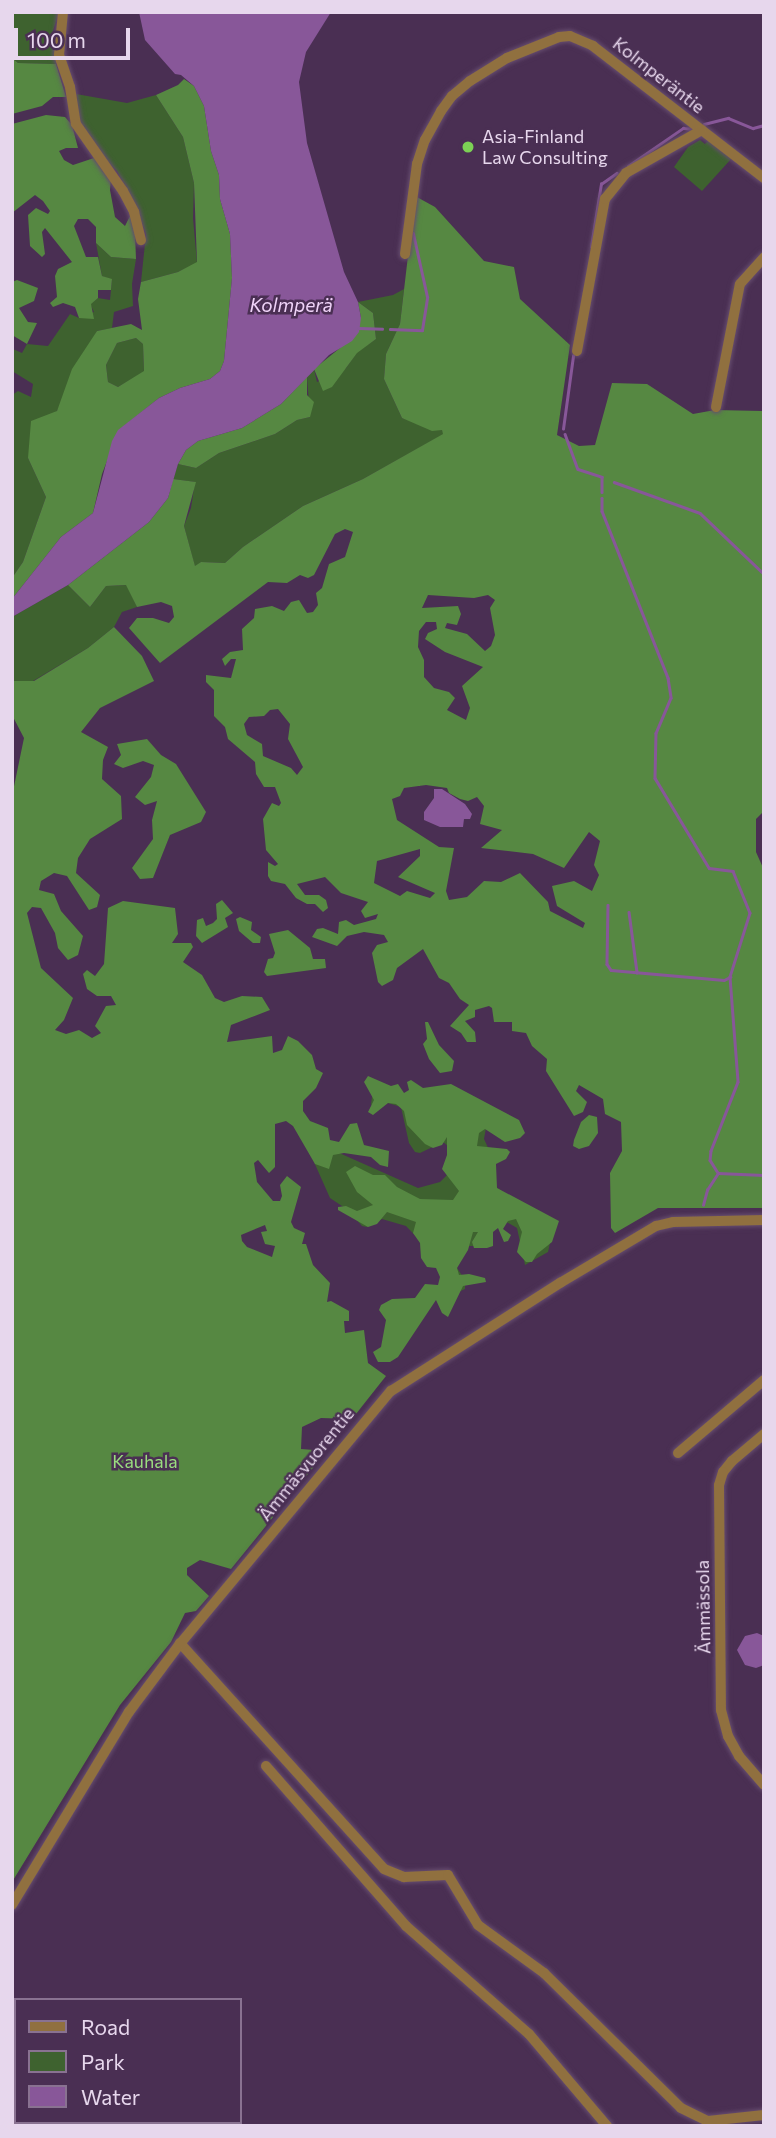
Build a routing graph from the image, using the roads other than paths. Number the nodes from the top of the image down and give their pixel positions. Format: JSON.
{"nodes":[{"id":1,"x":63,"y":12,"type":"edge"},
{"id":2,"x":702,"y":130,"type":"junction"},
{"id":3,"x":764,"y":178,"type":"edge"},
{"id":4,"x":141,"y":240,"type":"dead end"},
{"id":5,"x":405,"y":254,"type":"dead end"},
{"id":6,"x":764,"y":257,"type":"edge"},
{"id":7,"x":577,"y":351,"type":"dead end"},
{"id":8,"x":716,"y":407,"type":"dead end"},
{"id":9,"x":764,"y":1220,"type":"edge"},
{"id":10,"x":764,"y":1380,"type":"edge"},
{"id":11,"x":764,"y":1434,"type":"edge"},
{"id":12,"x":678,"y":1453,"type":"dead end"},
{"id":13,"x":180,"y":1643,"type":"junction"},
{"id":14,"x":265,"y":1766,"type":"dead end"},
{"id":15,"x":764,"y":1786,"type":"edge"},
{"id":16,"x":12,"y":1905,"type":"edge"},
{"id":17,"x":764,"y":2115,"type":"edge"},
{"id":18,"x":607,"y":2126,"type":"edge"}],
"edges":[{"from":1,"to":4,"type":"street"},
{"from":2,"to":3,"type":"street","name":"Kolmperäntie"},
{"from":2,"to":5,"type":"street","name":"Kolmperäntie"},
{"from":2,"to":7,"type":"street"},
{"from":6,"to":8,"type":"street"},
{"from":9,"to":13,"type":"street","name":"Ämmäsvuorentie"},
{"from":10,"to":12,"type":"street"},
{"from":11,"to":15,"type":"street","name":"Ämmässola"},
{"from":13,"to":16,"type":"street","name":"Ämmäsvuorentie"},
{"from":13,"to":17,"type":"street"},
{"from":14,"to":18,"type":"street"}]}
